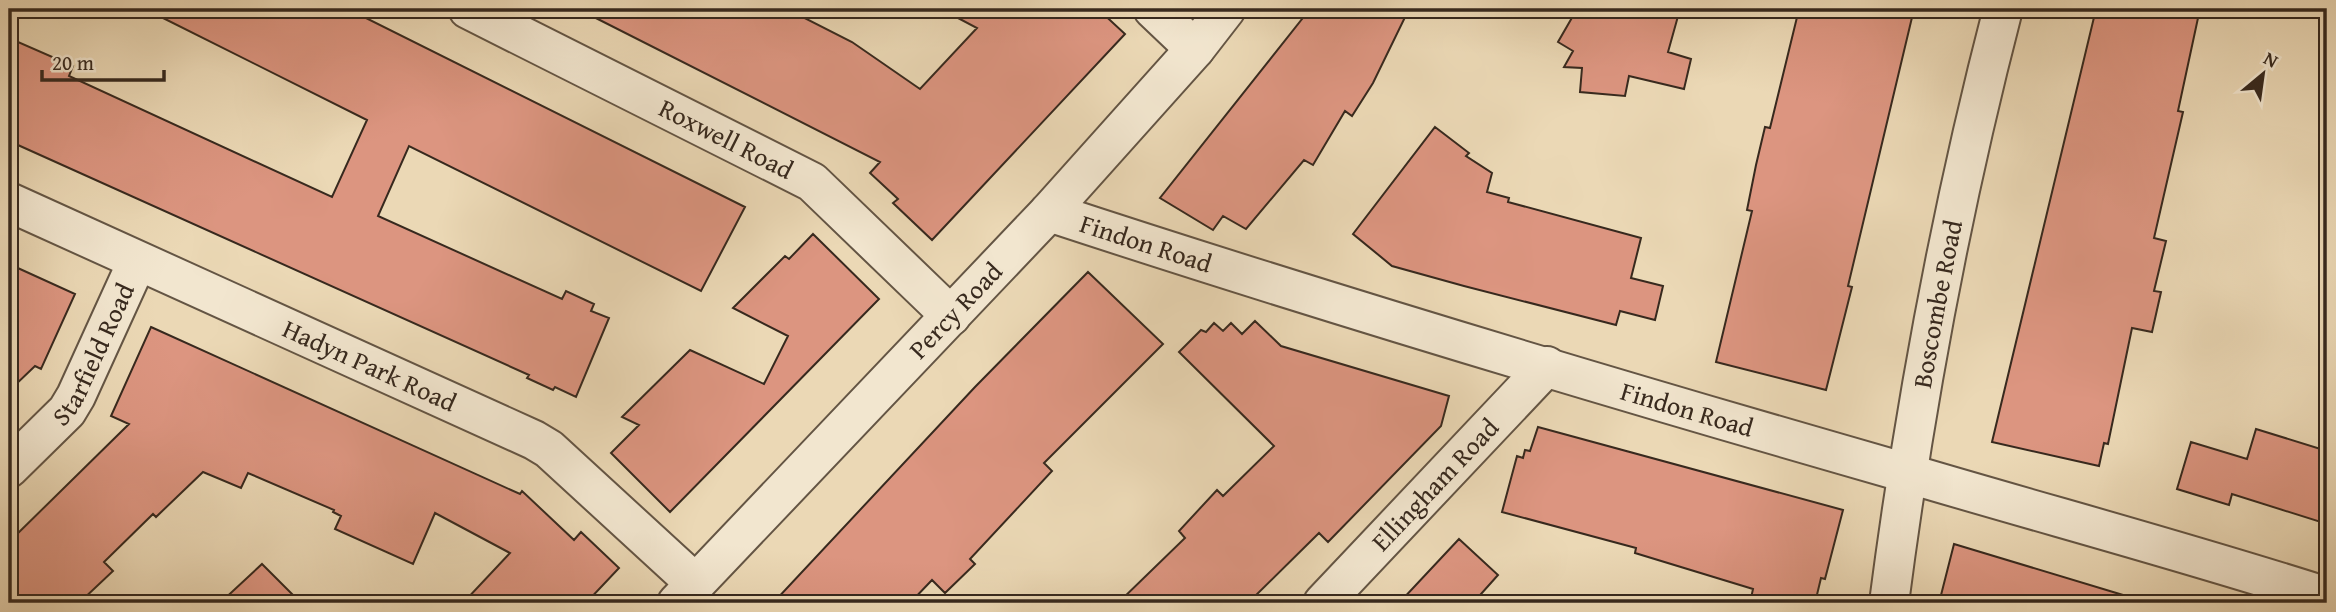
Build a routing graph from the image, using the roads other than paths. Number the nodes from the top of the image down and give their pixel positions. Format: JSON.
{"nodes":[{"id":1,"x":468,"y":9,"type":"edge"},
{"id":2,"x":1153,"y":9,"type":"edge"},
{"id":3,"x":1227,"y":9,"type":"edge"},
{"id":4,"x":2003,"y":9,"type":"edge"},
{"id":5,"x":1195,"y":49,"type":"junction"},
{"id":6,"x":9,"y":202,"type":"edge"},
{"id":7,"x":1049,"y":212,"type":"junction"},
{"id":8,"x":137,"y":262,"type":"junction"},
{"id":9,"x":951,"y":316,"type":"junction"},
{"id":10,"x":1546,"y":366,"type":"junction"},
{"id":11,"x":9,"y":468,"type":"edge"},
{"id":12,"x":1906,"y":473,"type":"junction"},
{"id":13,"x":686,"y":593,"type":"edge"},
{"id":14,"x":2327,"y":597,"type":"edge"},
{"id":15,"x":1323,"y":603,"type":"edge"},
{"id":16,"x":1889,"y":603,"type":"edge"}],
"edges":[{"from":1,"to":9,"type":"street","name":"Roxwell Road"},
{"from":2,"to":5,"type":"street"},
{"from":3,"to":5,"type":"street","name":"Percy Road"},
{"from":4,"to":12,"type":"street","name":"Boscombe Road"},
{"from":5,"to":7,"type":"street","name":"Percy Road"},
{"from":6,"to":8,"type":"street","name":"Hadyn Park Road"},
{"from":7,"to":9,"type":"street","name":"Percy Road"},
{"from":7,"to":10,"type":"street","name":"Findon Road"},
{"from":8,"to":11,"type":"street","name":"Starfield Road"},
{"from":8,"to":13,"type":"street","name":"Hadyn Park Road"},
{"from":9,"to":13,"type":"street","name":"Percy Road"},
{"from":10,"to":12,"type":"street","name":"Findon Road"},
{"from":10,"to":15,"type":"street","name":"Ellingham Road"},
{"from":12,"to":14,"type":"street","name":"Findon Road"},
{"from":12,"to":16,"type":"street","name":"Boscombe Road"}]}
